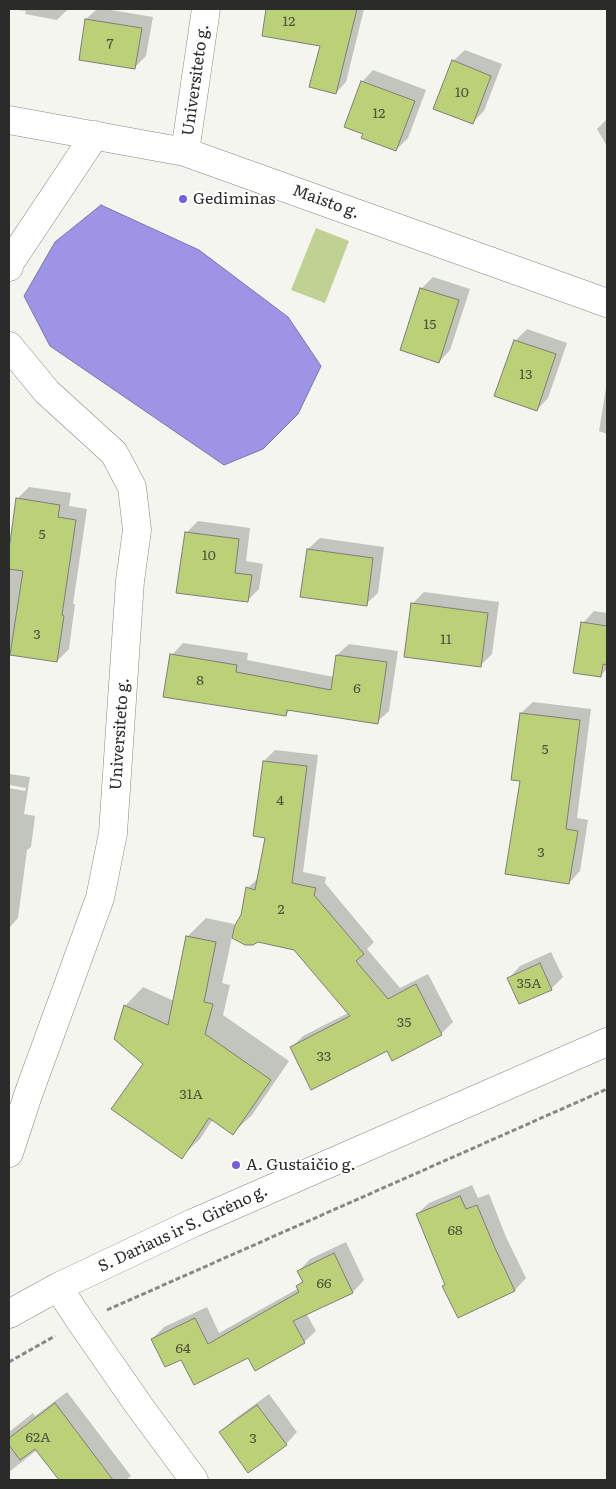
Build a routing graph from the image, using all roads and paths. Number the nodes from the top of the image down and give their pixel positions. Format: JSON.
{"nodes":[{"id":1,"x":206,"y":9,"type":"edge"},
{"id":2,"x":9,"y":120,"type":"edge"},
{"id":3,"x":95,"y":135,"type":"junction"},
{"id":4,"x":185,"y":152,"type":"junction"},
{"id":5,"x":9,"y":267,"type":"edge"},
{"id":6,"x":607,"y":303,"type":"edge"},
{"id":7,"x":9,"y":346,"type":"edge"},
{"id":8,"x":607,"y":1042,"type":"edge"},
{"id":9,"x":607,"y":1089,"type":"edge"},
{"id":10,"x":9,"y":1153,"type":"edge"},
{"id":11,"x":58,"y":1287,"type":"junction"},
{"id":12,"x":9,"y":1314,"type":"edge"},
{"id":13,"x":80,"y":1322,"type":"junction"},
{"id":14,"x":9,"y":1362,"type":"edge"},
{"id":15,"x":194,"y":1480,"type":"edge"}],
"edges":[{"from":1,"to":4,"type":"street","name":"Universiteto g."},
{"from":2,"to":3,"type":"street","name":"Maisto g."},
{"from":3,"to":4,"type":"street","name":"Maisto g."},
{"from":3,"to":5,"type":"street"},
{"from":4,"to":6,"type":"street","name":"Maisto g."},
{"from":7,"to":10,"type":"street","name":"Universiteto g."},
{"from":8,"to":11,"type":"street","name":"S. Dariaus ir S. Girėno g."},
{"from":9,"to":13,"type":"path"},
{"from":11,"to":12,"type":"street","name":"S. Dariaus ir S. Girėno g."},
{"from":11,"to":13,"type":"street"},
{"from":13,"to":14,"type":"path"},
{"from":13,"to":15,"type":"street"}]}
